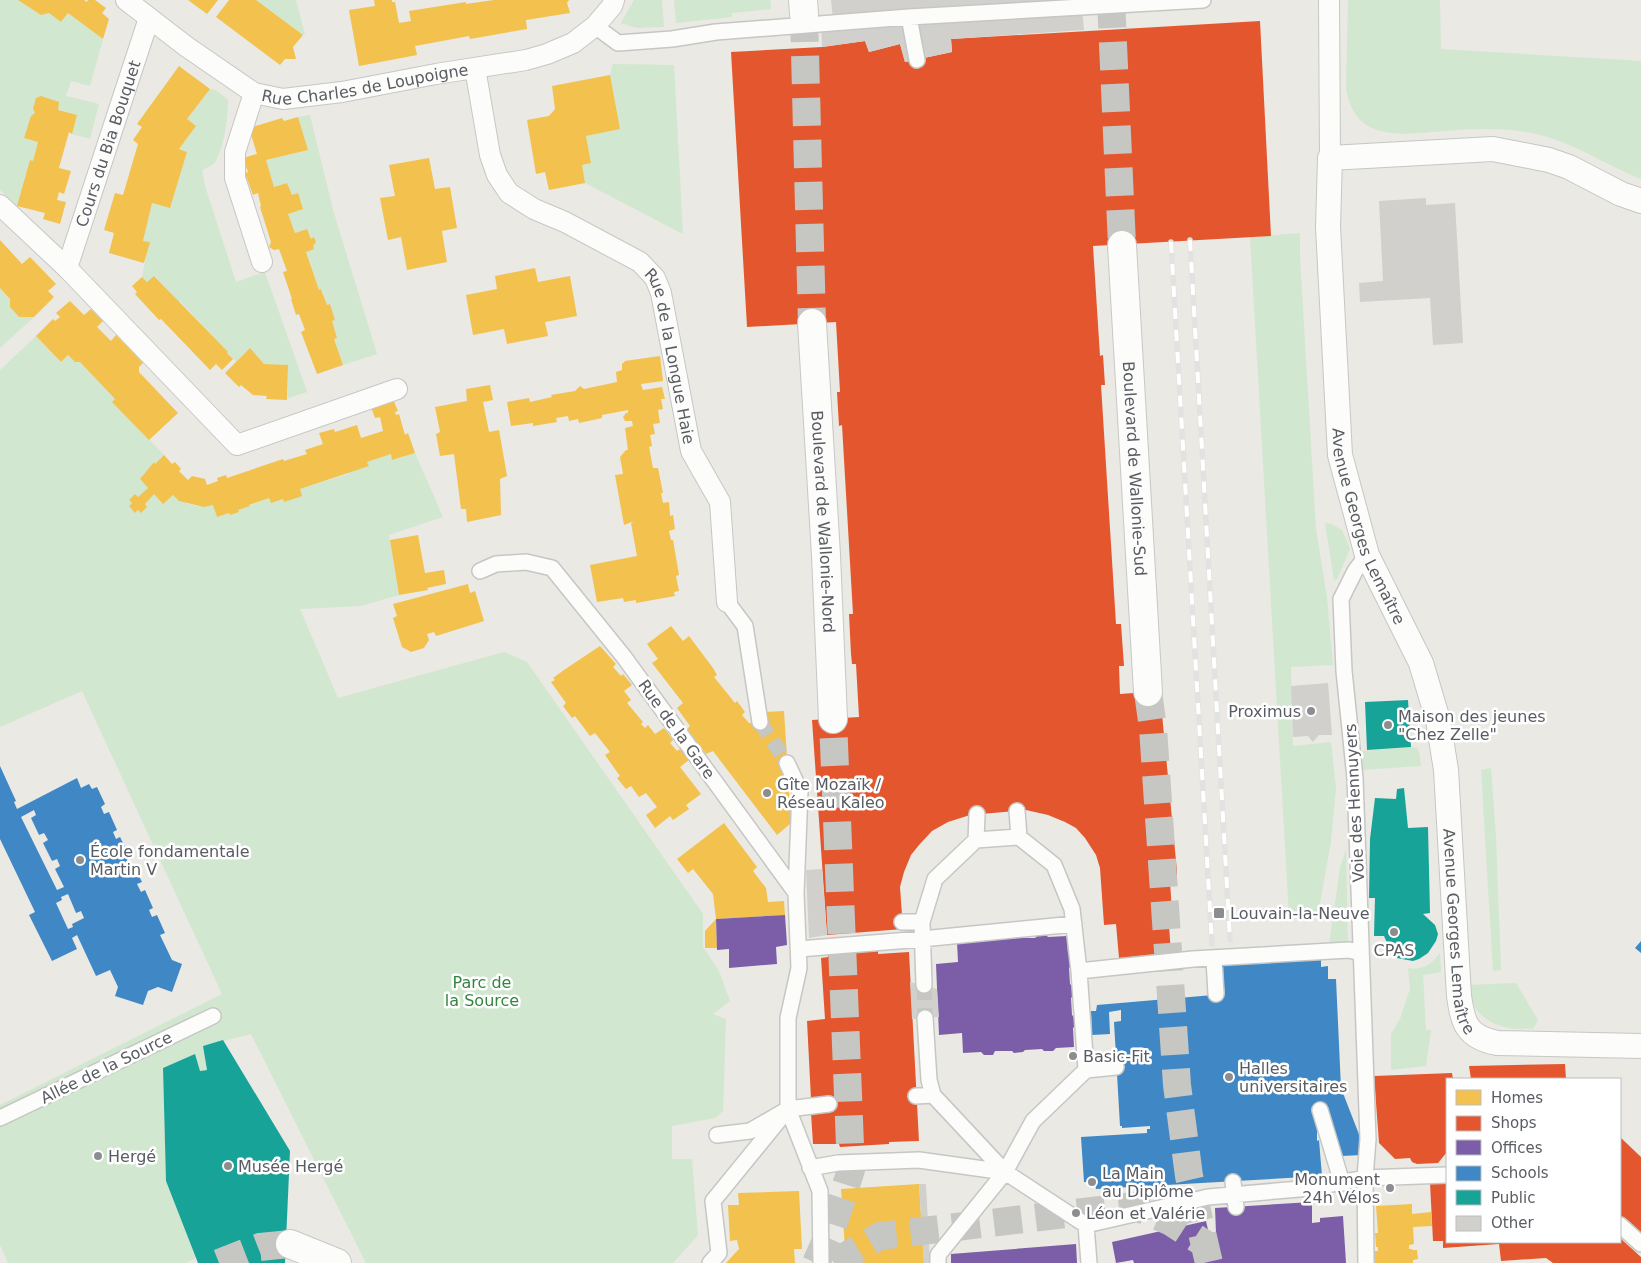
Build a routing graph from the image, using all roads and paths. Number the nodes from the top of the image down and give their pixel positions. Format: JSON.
{"nodes":[{"id":1,"x":126,"y":0,"type":"edge"},
{"id":2,"x":614,"y":0,"type":"edge"},
{"id":3,"x":1203,"y":0,"type":"edge"},
{"id":4,"x":1329,"y":0,"type":"edge"},
{"id":5,"x":909,"y":17,"type":"junction"},
{"id":6,"x":149,"y":18,"type":"junction"},
{"id":7,"x":595,"y":26,"type":"junction"},
{"id":8,"x":917,"y":60,"type":"dead end"},
{"id":9,"x":475,"y":68,"type":"junction"},
{"id":10,"x":254,"y":93,"type":"junction"},
{"id":11,"x":1330,"y":158,"type":"junction"},
{"id":12,"x":1641,"y":201,"type":"edge"},
{"id":13,"x":0,"y":205,"type":"edge"},
{"id":14,"x":1122,"y":245,"type":"tunnel mouth"},
{"id":15,"x":262,"y":262,"type":"dead end"},
{"id":16,"x":68,"y":268,"type":"junction"},
{"id":17,"x":812,"y":323,"type":"tunnel mouth"},
{"id":18,"x":398,"y":390,"type":"dead end"},
{"id":19,"x":1367,"y":555,"type":"junction"},
{"id":20,"x":480,"y":571,"type":"dead end"},
{"id":21,"x":727,"y":602,"type":"joint"},
{"id":22,"x":1148,"y":692,"type":"tunnel mouth"},
{"id":23,"x":833,"y":719,"type":"tunnel mouth"},
{"id":24,"x":760,"y":722,"type":"tunnel mouth"},
{"id":25,"x":787,"y":763,"type":"tunnel mouth"},
{"id":26,"x":1017,"y":811,"type":"dead end"},
{"id":27,"x":977,"y":814,"type":"dead end"},
{"id":28,"x":1019,"y":837,"type":"junction"},
{"id":29,"x":976,"y":840,"type":"junction"},
{"id":30,"x":796,"y":893,"type":"junction"},
{"id":31,"x":902,"y":922,"type":"dead end"},
{"id":32,"x":922,"y":922,"type":"junction"},
{"id":33,"x":1074,"y":924,"type":"junction"},
{"id":34,"x":922,"y":940,"type":"junction"},
{"id":35,"x":799,"y":949,"type":"junction"},
{"id":36,"x":1361,"y":953,"type":"junction"},
{"id":37,"x":1214,"y":959,"type":"junction"},
{"id":38,"x":1079,"y":971,"type":"junction"},
{"id":39,"x":924,"y":985,"type":"tunnel mouth"},
{"id":40,"x":1216,"y":994,"type":"dead end"},
{"id":41,"x":213,"y":1016,"type":"dead end"},
{"id":42,"x":926,"y":1018,"type":"tunnel mouth"},
{"id":43,"x":1641,"y":1046,"type":"edge"},
{"id":44,"x":1116,"y":1067,"type":"dead end"},
{"id":45,"x":1086,"y":1070,"type":"junction"},
{"id":46,"x":933,"y":1095,"type":"junction"},
{"id":47,"x":916,"y":1096,"type":"dead end"},
{"id":48,"x":830,"y":1104,"type":"dead end"},
{"id":49,"x":788,"y":1109,"type":"junction"},
{"id":50,"x":1320,"y":1110,"type":"dead end"},
{"id":51,"x":0,"y":1118,"type":"edge"},
{"id":52,"x":717,"y":1135,"type":"dead end"},
{"id":53,"x":810,"y":1168,"type":"junction"},
{"id":54,"x":1004,"y":1172,"type":"junction"},
{"id":55,"x":1446,"y":1175,"type":"edge"},
{"id":56,"x":1365,"y":1178,"type":"junction"},
{"id":57,"x":1342,"y":1183,"type":"junction"},
{"id":58,"x":1086,"y":1225,"type":"junction"},
{"id":59,"x":1621,"y":1226,"type":"edge"},
{"id":60,"x":290,"y":1244,"type":"tunnel mouth"},
{"id":61,"x":1641,"y":1244,"type":"edge"},
{"id":62,"x":337,"y":1263,"type":"edge"},
{"id":63,"x":710,"y":1263,"type":"edge"},
{"id":64,"x":821,"y":1263,"type":"edge"},
{"id":65,"x":938,"y":1263,"type":"edge"},
{"id":66,"x":1090,"y":1263,"type":"edge"},
{"id":67,"x":1366,"y":1263,"type":"edge"}],
"edges":[{"from":1,"to":6,"type":"street","name":"Rue Charles de Loupoigne"},
{"from":2,"to":7,"type":"street","name":"Rue Charles de Loupoigne"},
{"from":3,"to":5,"type":"street"},
{"from":4,"to":11,"type":"street"},
{"from":5,"to":7,"type":"street"},
{"from":5,"to":8,"type":"street"},
{"from":6,"to":10,"type":"street","name":"Rue Charles de Loupoigne"},
{"from":6,"to":16,"type":"street","name":"Cours du Bia Bouquet"},
{"from":7,"to":9,"type":"street","name":"Rue Charles de Loupoigne"},
{"from":9,"to":10,"type":"street","name":"Rue Charles de Loupoigne"},
{"from":9,"to":21,"type":"street","name":"Rue de la Longue Haie"},
{"from":10,"to":15,"type":"street"},
{"from":11,"to":12,"type":"street"},
{"from":11,"to":19,"type":"street","name":"Avenue Georges Lemaître"},
{"from":13,"to":16,"type":"street"},
{"from":14,"to":22,"type":"main road","name":"Boulevard de Wallonie-Sud"},
{"from":16,"to":18,"type":"street"},
{"from":17,"to":23,"type":"main road","name":"Boulevard de Wallonie-Nord"},
{"from":19,"to":36,"type":"street","name":"Voie des Hennuyers"},
{"from":19,"to":43,"type":"street","name":"Avenue Georges Lemaître"},
{"from":20,"to":30,"type":"street","name":"Rue de la Gare"},
{"from":21,"to":24,"type":"street","name":"Rue de la Longue Haie"},
{"from":25,"to":30,"type":"street"},
{"from":26,"to":28,"type":"street"},
{"from":27,"to":29,"type":"street"},
{"from":28,"to":29,"type":"street"},
{"from":28,"to":33,"type":"street"},
{"from":29,"to":32,"type":"street"},
{"from":30,"to":35,"type":"street"},
{"from":31,"to":32,"type":"street"},
{"from":32,"to":34,"type":"street"},
{"from":33,"to":34,"type":"street"},
{"from":33,"to":38,"type":"street"},
{"from":34,"to":35,"type":"street"},
{"from":34,"to":39,"type":"street"},
{"from":35,"to":49,"type":"street"},
{"from":36,"to":37,"type":"street"},
{"from":36,"to":56,"type":"street","name":"Voie des Hennuyers"},
{"from":37,"to":38,"type":"street"},
{"from":37,"to":40,"type":"street"},
{"from":38,"to":45,"type":"street"},
{"from":41,"to":51,"type":"street","name":"Allée de la Source"},
{"from":42,"to":46,"type":"street"},
{"from":44,"to":45,"type":"street"},
{"from":45,"to":54,"type":"street"},
{"from":46,"to":47,"type":"street"},
{"from":46,"to":54,"type":"street"},
{"from":48,"to":49,"type":"street"},
{"from":49,"to":52,"type":"street"},
{"from":49,"to":53,"type":"street"},
{"from":49,"to":63,"type":"street"},
{"from":50,"to":57,"type":"street"},
{"from":53,"to":54,"type":"street"},
{"from":53,"to":64,"type":"street"},
{"from":54,"to":58,"type":"street"},
{"from":54,"to":65,"type":"street"},
{"from":55,"to":56,"type":"street"},
{"from":56,"to":57,"type":"street"},
{"from":56,"to":67,"type":"street","name":"Voie des Hennuyers"},
{"from":57,"to":58,"type":"street"},
{"from":58,"to":66,"type":"street"},
{"from":59,"to":61,"type":"street"},
{"from":60,"to":62,"type":"main road"}]}
